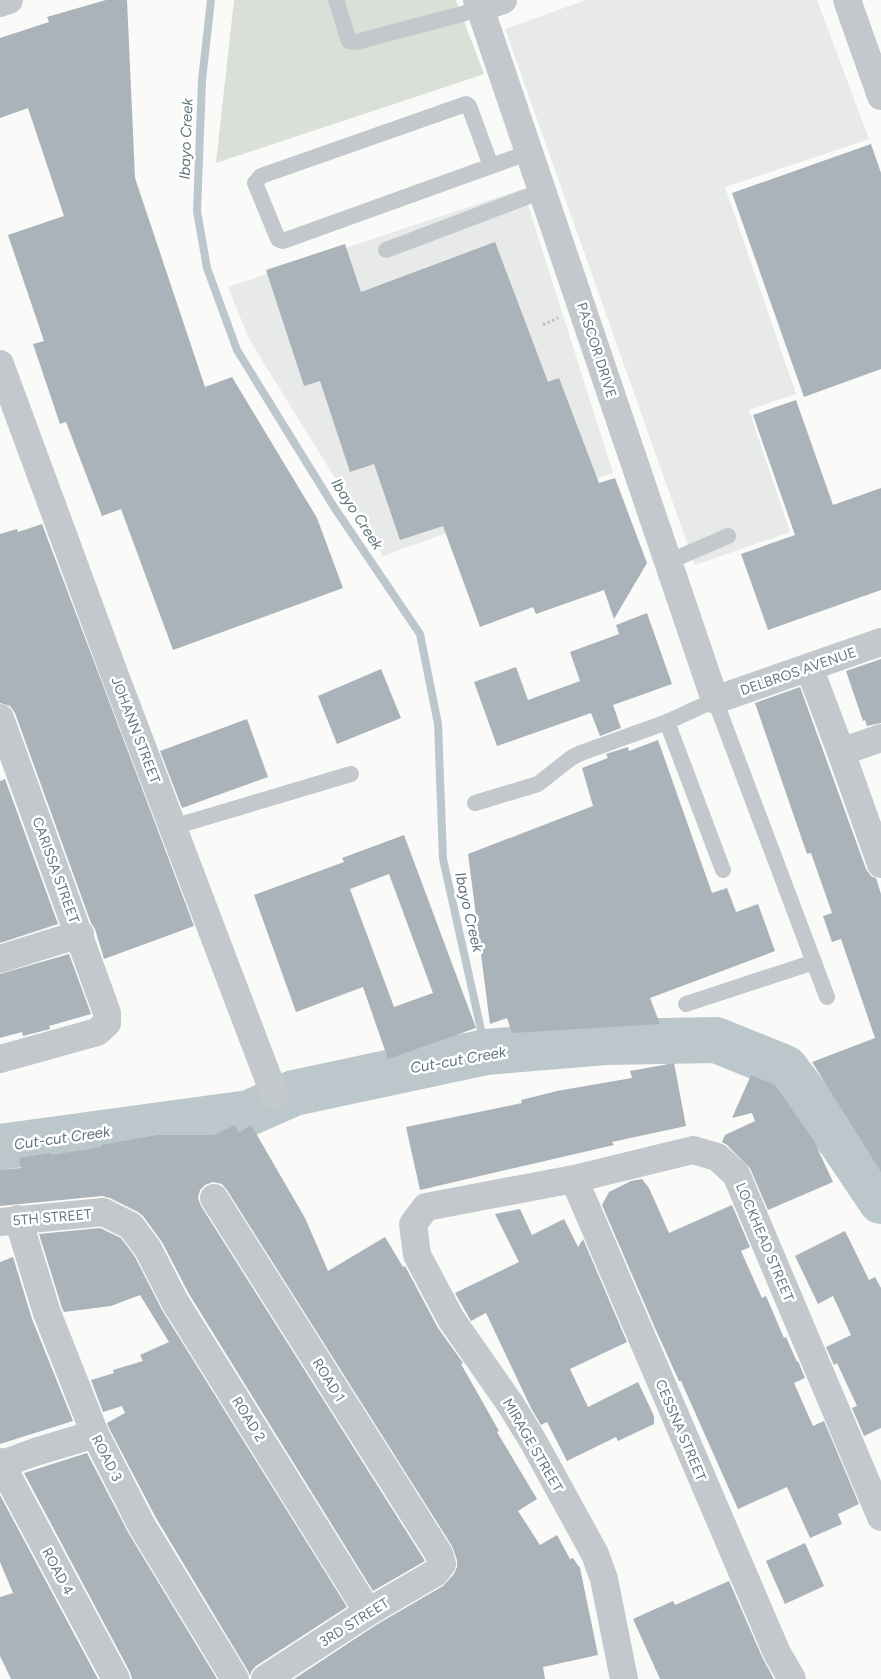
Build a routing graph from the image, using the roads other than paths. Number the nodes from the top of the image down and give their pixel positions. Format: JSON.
{"nodes":[{"id":1,"x":9,"y":0,"type":"edge"},
{"id":2,"x":336,"y":0,"type":"edge"},
{"id":3,"x":847,"y":0,"type":"edge"},
{"id":4,"x":0,"y":3,"type":"edge"},
{"id":5,"x":487,"y":3,"type":"edge"},
{"id":6,"x":881,"y":96,"type":"edge"},
{"id":7,"x":530,"y":152,"type":"junction"},
{"id":8,"x":491,"y":166,"type":"junction"},
{"id":9,"x":542,"y":191,"type":"junction"},
{"id":10,"x":386,"y":250,"type":"dead end"},
{"id":11,"x":0,"y":364,"type":"edge"},
{"id":12,"x":728,"y":536,"type":"dead end"},
{"id":13,"x":668,"y":562,"type":"junction"},
{"id":14,"x":881,"y":642,"type":"edge"},
{"id":15,"x":808,"y":667,"type":"junction"},
{"id":16,"x":715,"y":700,"type":"junction"},
{"id":17,"x":0,"y":718,"type":"edge"},
{"id":18,"x":667,"y":722,"type":"junction"},
{"id":19,"x":881,"y":738,"type":"edge"},
{"id":20,"x":842,"y":752,"type":"junction"},
{"id":21,"x":7,"y":756,"type":"edge"},
{"id":22,"x":351,"y":774,"type":"dead end"},
{"id":23,"x":475,"y":803,"type":"dead end"},
{"id":24,"x":173,"y":827,"type":"junction"},
{"id":25,"x":881,"y":864,"type":"edge"},
{"id":26,"x":723,"y":870,"type":"dead end"},
{"id":27,"x":80,"y":934,"type":"junction"},
{"id":28,"x":0,"y":959,"type":"edge"},
{"id":29,"x":814,"y":962,"type":"junction"},
{"id":30,"x":826,"y":997,"type":"dead end"},
{"id":31,"x":686,"y":1004,"type":"dead end"},
{"id":32,"x":0,"y":1059,"type":"edge"},
{"id":33,"x":275,"y":1096,"type":"dead end"},
{"id":34,"x":574,"y":1179,"type":"junction"},
{"id":35,"x":214,"y":1198,"type":"dead end"},
{"id":36,"x":9,"y":1221,"type":"edge"},
{"id":37,"x":413,"y":1224,"type":"joint"},
{"id":38,"x":131,"y":1226,"type":"joint"},
{"id":39,"x":95,"y":1434,"type":"junction"},
{"id":40,"x":0,"y":1464,"type":"edge"},
{"id":41,"x":881,"y":1516,"type":"edge"},
{"id":42,"x":442,"y":1564,"type":"joint"},
{"id":43,"x":368,"y":1612,"type":"junction"},
{"id":44,"x":116,"y":1679,"type":"edge"},
{"id":45,"x":235,"y":1679,"type":"edge"},
{"id":46,"x":265,"y":1679,"type":"edge"},
{"id":47,"x":624,"y":1679,"type":"edge"},
{"id":48,"x":792,"y":1679,"type":"edge"}],
"edges":[{"from":1,"to":4,"type":"street"},
{"from":2,"to":5,"type":"lane"},
{"from":3,"to":6,"type":"street"},
{"from":5,"to":7,"type":"street","name":"PASCOR DRIVE"},
{"from":7,"to":8,"type":"lane"},
{"from":7,"to":9,"type":"street","name":"PASCOR DRIVE"},
{"from":8,"to":8,"type":"lane"},
{"from":9,"to":10,"type":"lane"},
{"from":9,"to":13,"type":"street","name":"PASCOR DRIVE"},
{"from":11,"to":24,"type":"street","name":"JOHANN STREET"},
{"from":12,"to":13,"type":"lane"},
{"from":13,"to":16,"type":"street","name":"PASCOR DRIVE"},
{"from":14,"to":15,"type":"street","name":"DELBROS AVENUE"},
{"from":15,"to":16,"type":"street","name":"DELBROS AVENUE"},
{"from":15,"to":20,"type":"street"},
{"from":16,"to":18,"type":"lane"},
{"from":16,"to":29,"type":"lane"},
{"from":17,"to":21,"type":"street","name":"CARISSA STREET"},
{"from":18,"to":23,"type":"lane"},
{"from":18,"to":26,"type":"lane"},
{"from":19,"to":20,"type":"street"},
{"from":20,"to":25,"type":"street"},
{"from":21,"to":27,"type":"street","name":"CARISSA STREET"},
{"from":22,"to":24,"type":"lane"},
{"from":24,"to":33,"type":"street","name":"JOHANN STREET"},
{"from":27,"to":28,"type":"street"},
{"from":27,"to":32,"type":"street","name":"CARISSA STREET"},
{"from":29,"to":30,"type":"lane"},
{"from":29,"to":31,"type":"lane"},
{"from":34,"to":37,"type":"street","name":"LOCKHEAD STREET"},
{"from":34,"to":41,"type":"street","name":"LOCKHEAD STREET"},
{"from":34,"to":48,"type":"street","name":"CESSNA STREET"},
{"from":35,"to":42,"type":"street","name":"ROAD 1"},
{"from":36,"to":38,"type":"street","name":"5TH STREET"},
{"from":36,"to":39,"type":"street","name":"ROAD 3"},
{"from":37,"to":47,"type":"street","name":"MIRAGE STREET"},
{"from":38,"to":43,"type":"street","name":"ROAD 2"},
{"from":39,"to":40,"type":"street"},
{"from":39,"to":45,"type":"street","name":"ROAD 3"},
{"from":40,"to":44,"type":"street","name":"ROAD 4"},
{"from":42,"to":43,"type":"street","name":"3RD STREET"},
{"from":43,"to":46,"type":"street","name":"3RD STREET"}]}
